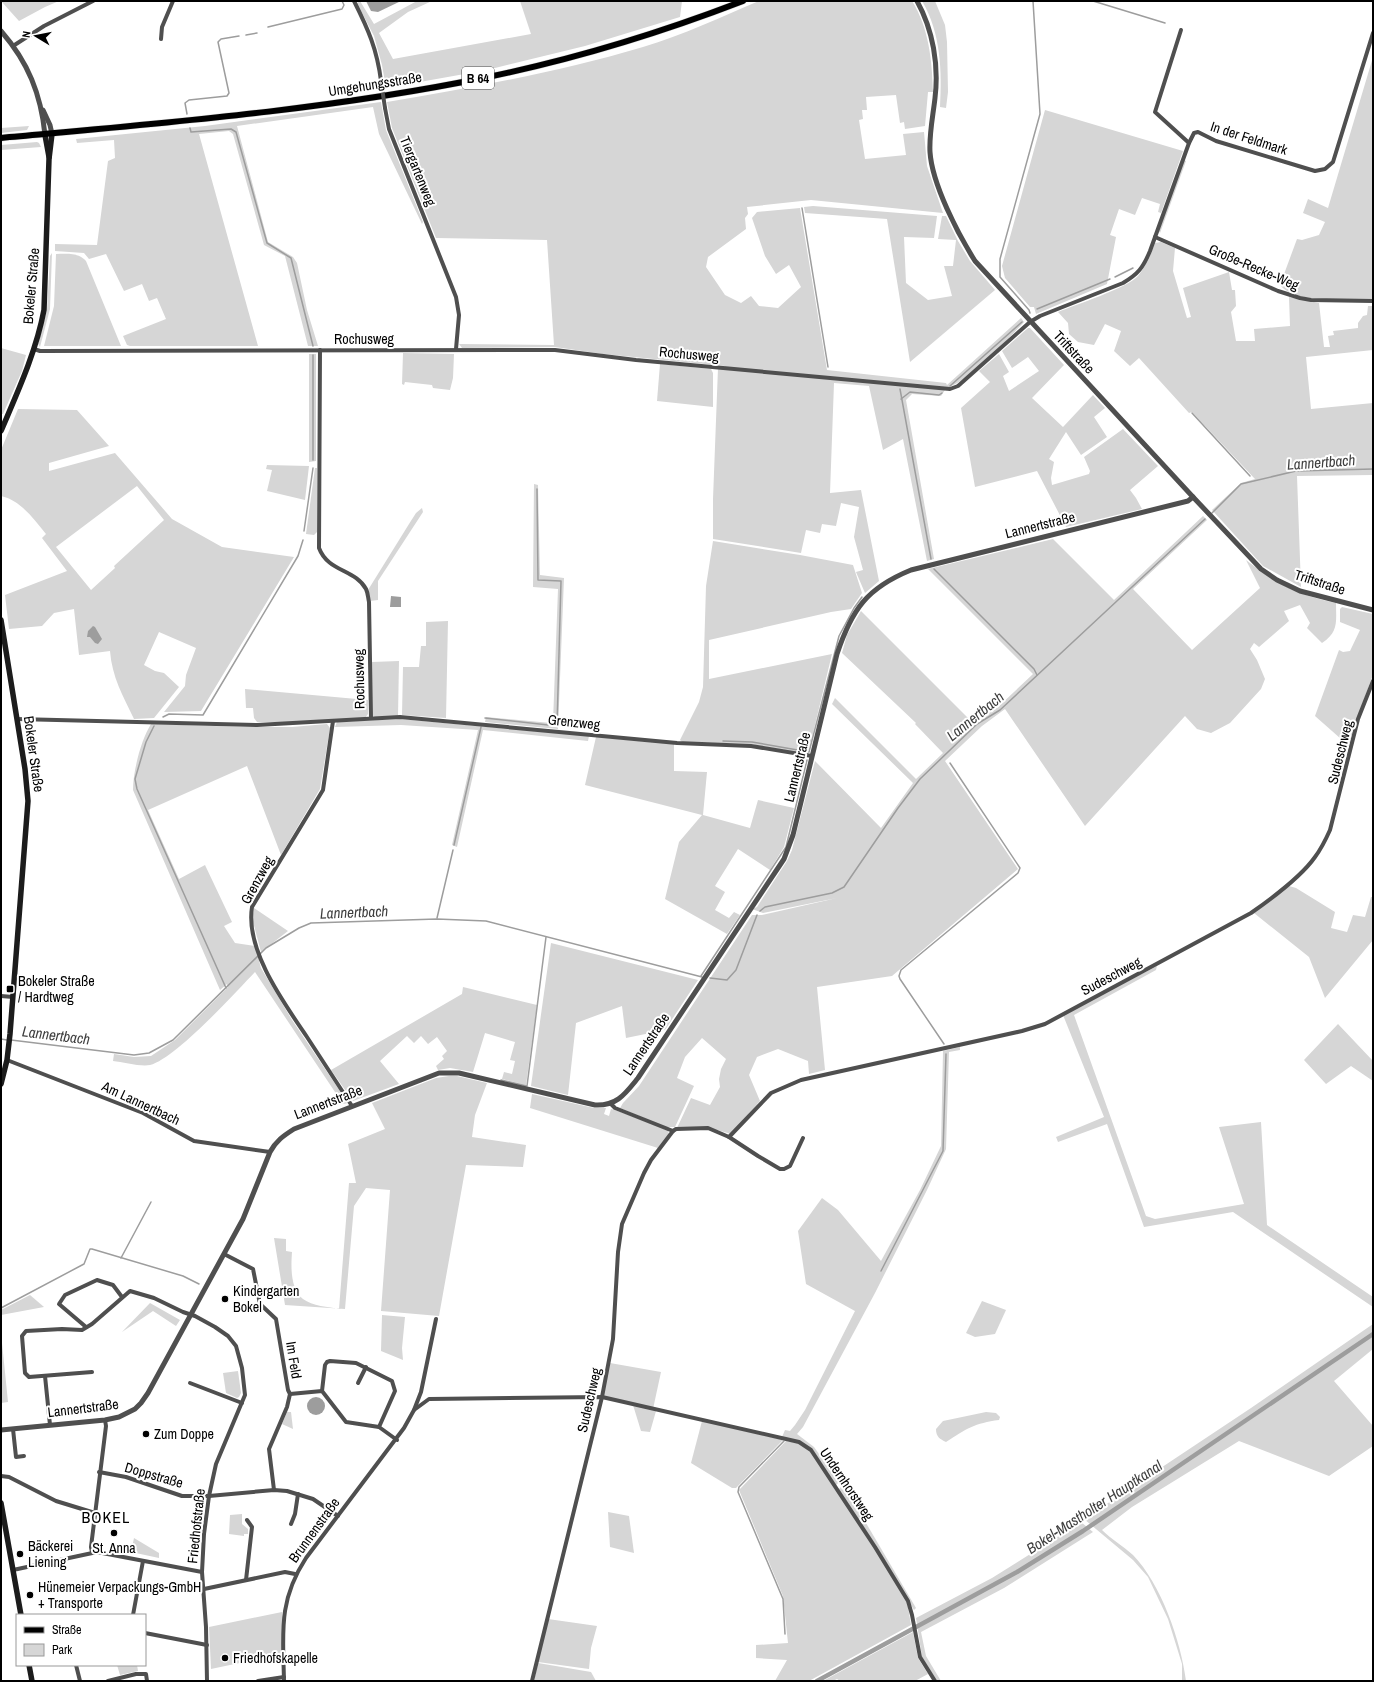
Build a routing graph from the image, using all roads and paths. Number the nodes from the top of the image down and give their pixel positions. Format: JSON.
{"nodes":[{"id":1,"x":93,"y":1,"type":"edge"},
{"id":2,"x":173,"y":1,"type":"edge"},
{"id":3,"x":354,"y":1,"type":"edge"},
{"id":4,"x":744,"y":1,"type":"edge"},
{"id":5,"x":917,"y":1,"type":"edge"},
{"id":6,"x":1181,"y":30,"type":"dead end"},
{"id":7,"x":1,"y":31,"type":"edge"},
{"id":8,"x":1373,"y":33,"type":"edge"},
{"id":9,"x":161,"y":39,"type":"dead end"},
{"id":10,"x":13,"y":46,"type":"junction"},
{"id":11,"x":42,"y":108,"type":"junction"},
{"id":12,"x":52,"y":134,"type":"junction"},
{"id":13,"x":45,"y":135,"type":"junction"},
{"id":14,"x":1,"y":138,"type":"edge"},
{"id":15,"x":1189,"y":144,"type":"junction"},
{"id":16,"x":49,"y":159,"type":"junction"},
{"id":17,"x":1155,"y":236,"type":"junction"},
{"id":18,"x":1373,"y":301,"type":"edge"},
{"id":19,"x":1030,"y":322,"type":"junction"},
{"id":20,"x":34,"y":349,"type":"junction"},
{"id":21,"x":456,"y":349,"type":"junction"},
{"id":22,"x":320,"y":350,"type":"junction"},
{"id":23,"x":1,"y":430,"type":"edge"},
{"id":24,"x":1193,"y":497,"type":"junction"},
{"id":25,"x":1373,"y":610,"type":"edge"},
{"id":26,"x":1,"y":620,"type":"edge"},
{"id":27,"x":1373,"y":681,"type":"edge"},
{"id":28,"x":371,"y":718,"type":"junction"},
{"id":29,"x":17,"y":719,"type":"junction"},
{"id":30,"x":333,"y":721,"type":"junction"},
{"id":31,"x":812,"y":756,"type":"junction"},
{"id":32,"x":1,"y":996,"type":"edge"},
{"id":33,"x":13,"y":997,"type":"junction"},
{"id":34,"x":6,"y":1060,"type":"junction"},
{"id":35,"x":1,"y":1084,"type":"edge"},
{"id":36,"x":611,"y":1104,"type":"junction"},
{"id":37,"x":352,"y":1106,"type":"junction"},
{"id":38,"x":673,"y":1131,"type":"junction"},
{"id":39,"x":730,"y":1137,"type":"junction"},
{"id":40,"x":803,"y":1138,"type":"dead end"},
{"id":41,"x":270,"y":1152,"type":"junction"},
{"id":42,"x":224,"y":1254,"type":"junction"},
{"id":43,"x":122,"y":1297,"type":"junction"},
{"id":44,"x":190,"y":1315,"type":"junction"},
{"id":45,"x":436,"y":1319,"type":"dead end"},
{"id":46,"x":86,"y":1327,"type":"junction"},
{"id":47,"x":366,"y":1367,"type":"junction"},
{"id":48,"x":92,"y":1372,"type":"dead end"},
{"id":49,"x":45,"y":1376,"type":"junction"},
{"id":50,"x":190,"y":1383,"type":"dead end"},
{"id":51,"x":358,"y":1383,"type":"dead end"},
{"id":52,"x":322,"y":1391,"type":"junction"},
{"id":53,"x":420,"y":1392,"type":"junction"},
{"id":54,"x":290,"y":1394,"type":"junction"},
{"id":55,"x":602,"y":1397,"type":"junction"},
{"id":56,"x":429,"y":1398,"type":"junction"},
{"id":57,"x":242,"y":1403,"type":"junction"},
{"id":58,"x":414,"y":1410,"type":"junction"},
{"id":59,"x":105,"y":1420,"type":"junction"},
{"id":60,"x":50,"y":1425,"type":"junction"},
{"id":61,"x":379,"y":1427,"type":"junction"},
{"id":62,"x":13,"y":1429,"type":"junction"},
{"id":63,"x":1,"y":1430,"type":"edge"},
{"id":64,"x":397,"y":1440,"type":"junction"},
{"id":65,"x":24,"y":1456,"type":"dead end"},
{"id":66,"x":99,"y":1472,"type":"junction"},
{"id":67,"x":1,"y":1476,"type":"edge"},
{"id":68,"x":274,"y":1490,"type":"junction"},
{"id":69,"x":298,"y":1494,"type":"junction"},
{"id":70,"x":209,"y":1496,"type":"junction"},
{"id":71,"x":1,"y":1503,"type":"edge"},
{"id":72,"x":95,"y":1513,"type":"junction"},
{"id":73,"x":338,"y":1516,"type":"junction"},
{"id":74,"x":247,"y":1520,"type":"dead end"},
{"id":75,"x":290,"y":1524,"type":"dead end"},
{"id":76,"x":92,"y":1552,"type":"junction"},
{"id":77,"x":143,"y":1561,"type":"junction"},
{"id":78,"x":13,"y":1570,"type":"junction"},
{"id":79,"x":202,"y":1572,"type":"junction"},
{"id":80,"x":295,"y":1574,"type":"junction"},
{"id":81,"x":246,"y":1580,"type":"junction"},
{"id":82,"x":204,"y":1589,"type":"junction"},
{"id":83,"x":20,"y":1614,"type":"edge"},
{"id":84,"x":133,"y":1614,"type":"edge"},
{"id":85,"x":146,"y":1633,"type":"edge"},
{"id":86,"x":207,"y":1645,"type":"junction"},
{"id":87,"x":29,"y":1666,"type":"edge"},
{"id":88,"x":76,"y":1666,"type":"edge"},
{"id":89,"x":284,"y":1679,"type":"edge"},
{"id":90,"x":32,"y":1681,"type":"edge"},
{"id":91,"x":80,"y":1681,"type":"edge"},
{"id":92,"x":108,"y":1681,"type":"edge"},
{"id":93,"x":147,"y":1681,"type":"edge"},
{"id":94,"x":207,"y":1681,"type":"edge"},
{"id":95,"x":258,"y":1681,"type":"edge"},
{"id":96,"x":532,"y":1681,"type":"edge"},
{"id":97,"x":935,"y":1681,"type":"edge"}],
"edges":[{"from":1,"to":10,"type":"street"},
{"from":2,"to":9,"type":"street"},
{"from":3,"to":21,"type":"street","name":"Tiergartenweg","bridge":true},
{"from":4,"to":12,"type":"main road","name":"Umgehungsstraße","number":"B 64"},
{"from":5,"to":19,"type":"street","name":"Triftstraße"},
{"from":6,"to":15,"type":"street"},
{"from":7,"to":10,"type":"street"},
{"from":8,"to":15,"type":"street","name":"In der Feldmark"},
{"from":10,"to":11,"type":"street"},
{"from":11,"to":12,"type":"street"},
{"from":11,"to":13,"type":"street"},
{"from":12,"to":13,"type":"main road","name":"Umgehungsstraße","number":"B 64"},
{"from":12,"to":16,"type":"main road","name":"Bokeler Straße"},
{"from":13,"to":14,"type":"main road","name":"Umgehungsstraße","number":"B 64"},
{"from":13,"to":16,"type":"main road","name":"Bokeler Straße"},
{"from":15,"to":17,"type":"street","name":"In der Feldmark"},
{"from":16,"to":20,"type":"main road","name":"Bokeler Straße"},
{"from":17,"to":18,"type":"street","name":"Große-Recke-Weg"},
{"from":17,"to":19,"type":"street","name":"In der Feldmark"},
{"from":19,"to":21,"type":"street","name":"Rochusweg"},
{"from":19,"to":24,"type":"street","name":"Triftstraße"},
{"from":20,"to":22,"type":"street","name":"Rochusweg"},
{"from":20,"to":23,"type":"main road","name":"Bokeler Straße"},
{"from":21,"to":22,"type":"street","name":"Rochusweg"},
{"from":22,"to":28,"type":"street","name":"Rochusweg"},
{"from":24,"to":25,"type":"street","name":"Triftstraße"},
{"from":24,"to":31,"type":"street","name":"Lannertstraße"},
{"from":26,"to":29,"type":"main road","name":"Bokeler Straße"},
{"from":27,"to":39,"type":"street","name":"Sudeschweg"},
{"from":28,"to":30,"type":"street","name":"Grenzweg"},
{"from":28,"to":31,"type":"street","name":"Grenzweg"},
{"from":29,"to":30,"type":"street","name":"Grenzweg"},
{"from":29,"to":33,"type":"main road","name":"Bokeler Straße"},
{"from":30,"to":37,"type":"street","name":"Grenzweg"},
{"from":31,"to":36,"type":"street","name":"Lannertstraße"},
{"from":32,"to":33,"type":"street"},
{"from":33,"to":34,"type":"main road","name":"Bokeler Straße"},
{"from":34,"to":35,"type":"main road","name":"Bokeler Straße"},
{"from":34,"to":41,"type":"street","name":"Am Lannertbach"},
{"from":36,"to":37,"type":"street","name":"Lannertstraße"},
{"from":36,"to":38,"type":"street"},
{"from":37,"to":41,"type":"street","name":"Lannertstraße"},
{"from":38,"to":39,"type":"street"},
{"from":38,"to":55,"type":"street","name":"Sudeschweg"},
{"from":39,"to":40,"type":"street"},
{"from":41,"to":42,"type":"street","name":"Lannertstraße"},
{"from":42,"to":44,"type":"street","name":"Lannertstraße"},
{"from":42,"to":54,"type":"street","name":"Im Feld"},
{"from":43,"to":44,"type":"street","name":"Friedhofstraße"},
{"from":43,"to":46,"type":"street"},
{"from":43,"to":46,"type":"street"},
{"from":44,"to":57,"type":"street","name":"Friedhofstraße"},
{"from":44,"to":59,"type":"street","name":"Lannertstraße"},
{"from":45,"to":53,"type":"street","name":"Brunnenstraße"},
{"from":46,"to":49,"type":"street"},
{"from":47,"to":51,"type":"street"},
{"from":47,"to":52,"type":"street"},
{"from":47,"to":61,"type":"street"},
{"from":48,"to":49,"type":"street"},
{"from":49,"to":60,"type":"street"},
{"from":50,"to":57,"type":"street"},
{"from":52,"to":54,"type":"street"},
{"from":52,"to":61,"type":"street"},
{"from":53,"to":56,"type":"street"},
{"from":53,"to":58,"type":"street","name":"Brunnenstraße"},
{"from":54,"to":68,"type":"street","name":"Im Feld"},
{"from":55,"to":56,"type":"street"},
{"from":55,"to":96,"type":"street","name":"Sudeschweg"},
{"from":55,"to":97,"type":"street","name":"Undernhorstweg"},
{"from":56,"to":58,"type":"street","name":"Brunnenstraße"},
{"from":57,"to":70,"type":"street","name":"Friedhofstraße"},
{"from":58,"to":64,"type":"street","name":"Brunnenstraße"},
{"from":59,"to":60,"type":"street","name":"Lannertstraße"},
{"from":59,"to":66,"type":"street"},
{"from":60,"to":62,"type":"street","name":"Lannertstraße"},
{"from":61,"to":64,"type":"street"},
{"from":62,"to":63,"type":"street","name":"Lannertstraße"},
{"from":62,"to":65,"type":"street"},
{"from":64,"to":73,"type":"street","name":"Brunnenstraße"},
{"from":66,"to":70,"type":"street","name":"Doppstraße"},
{"from":66,"to":72,"type":"street"},
{"from":67,"to":72,"type":"street"},
{"from":68,"to":69,"type":"street","name":"Doppstraße"},
{"from":68,"to":70,"type":"street","name":"Doppstraße"},
{"from":69,"to":73,"type":"street","name":"Doppstraße"},
{"from":69,"to":75,"type":"street"},
{"from":70,"to":79,"type":"street","name":"Friedhofstraße"},
{"from":71,"to":78,"type":"main road"},
{"from":72,"to":76,"type":"street"},
{"from":73,"to":80,"type":"street","name":"Brunnenstraße"},
{"from":74,"to":81,"type":"street"},
{"from":76,"to":77,"type":"street"},
{"from":76,"to":78,"type":"street"},
{"from":77,"to":79,"type":"street"},
{"from":77,"to":84,"type":"street"},
{"from":78,"to":83,"type":"main road"},
{"from":79,"to":82,"type":"street","name":"Friedhofstraße"},
{"from":80,"to":81,"type":"street"},
{"from":80,"to":89,"type":"street","name":"Brunnenstraße"},
{"from":81,"to":82,"type":"street"},
{"from":82,"to":86,"type":"street","name":"Friedhofstraße"},
{"from":85,"to":86,"type":"street"},
{"from":86,"to":94,"type":"street","name":"Friedhofstraße"},
{"from":87,"to":90,"type":"main road"},
{"from":88,"to":91,"type":"street"},
{"from":89,"to":95,"type":"street"},
{"from":92,"to":93,"type":"street"}]}
